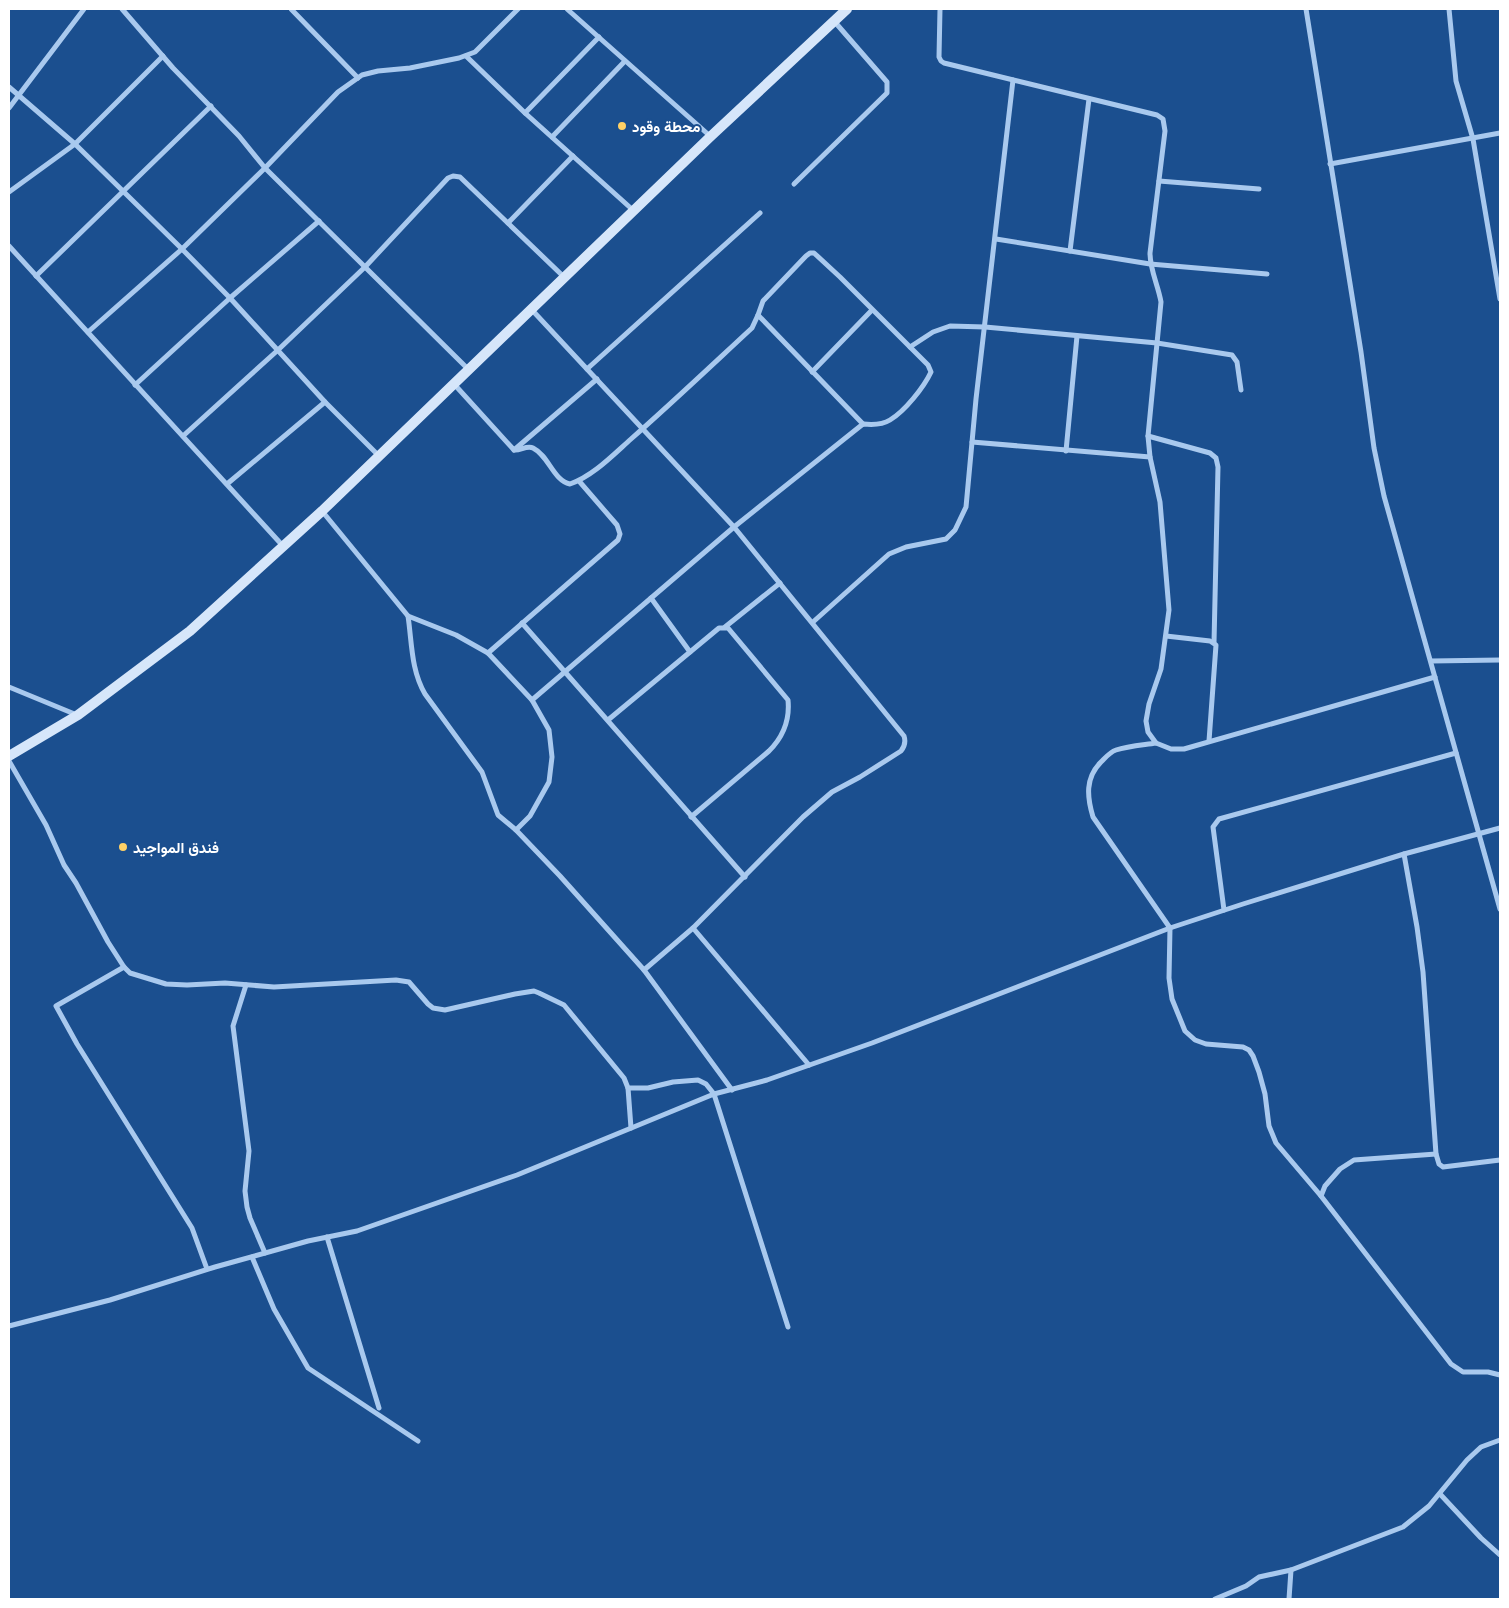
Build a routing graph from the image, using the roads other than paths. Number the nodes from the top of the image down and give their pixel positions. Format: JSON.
{"nodes":[{"id":1,"x":84,"y":9,"type":"edge"},
{"id":2,"x":122,"y":9,"type":"edge"},
{"id":3,"x":291,"y":9,"type":"edge"},
{"id":4,"x":518,"y":9,"type":"edge"},
{"id":5,"x":567,"y":9,"type":"edge"},
{"id":6,"x":847,"y":9,"type":"edge"},
{"id":7,"x":940,"y":9,"type":"edge"},
{"id":8,"x":1306,"y":9,"type":"edge"},
{"id":9,"x":1449,"y":9,"type":"edge"},
{"id":10,"x":834,"y":21,"type":"junction"},
{"id":11,"x":599,"y":37,"type":"junction"},
{"id":12,"x":163,"y":56,"type":"junction"},
{"id":13,"x":466,"y":56,"type":"junction"},
{"id":14,"x":625,"y":60,"type":"junction"},
{"id":15,"x":358,"y":78,"type":"junction"},
{"id":16,"x":1013,"y":80,"type":"junction"},
{"id":17,"x":9,"y":87,"type":"edge"},
{"id":18,"x":19,"y":96,"type":"junction"},
{"id":19,"x":1089,"y":98,"type":"junction"},
{"id":20,"x":212,"y":106,"type":"junction"},
{"id":21,"x":9,"y":108,"type":"edge"},
{"id":22,"x":525,"y":113,"type":"junction"},
{"id":23,"x":1500,"y":134,"type":"edge"},
{"id":24,"x":552,"y":137,"type":"junction"},
{"id":25,"x":710,"y":137,"type":"junction"},
{"id":26,"x":1473,"y":139,"type":"junction"},
{"id":27,"x":75,"y":144,"type":"junction"},
{"id":28,"x":573,"y":156,"type":"junction"},
{"id":29,"x":1330,"y":164,"type":"junction"},
{"id":30,"x":265,"y":168,"type":"junction"},
{"id":31,"x":1159,"y":181,"type":"junction"},
{"id":32,"x":794,"y":184,"type":"dead end"},
{"id":33,"x":1259,"y":189,"type":"dead end"},
{"id":34,"x":9,"y":192,"type":"edge"},
{"id":35,"x":123,"y":192,"type":"junction"},
{"id":36,"x":634,"y":211,"type":"junction"},
{"id":37,"x":760,"y":213,"type":"dead end"},
{"id":38,"x":319,"y":221,"type":"junction"},
{"id":39,"x":508,"y":223,"type":"junction"},
{"id":40,"x":996,"y":239,"type":"junction"},
{"id":41,"x":9,"y":246,"type":"edge"},
{"id":42,"x":182,"y":248,"type":"junction"},
{"id":43,"x":1070,"y":251,"type":"junction"},
{"id":44,"x":1150,"y":264,"type":"junction"},
{"id":45,"x":365,"y":267,"type":"junction"},
{"id":46,"x":1267,"y":274,"type":"dead end"},
{"id":47,"x":36,"y":276,"type":"junction"},
{"id":48,"x":565,"y":278,"type":"junction"},
{"id":49,"x":230,"y":298,"type":"junction"},
{"id":50,"x":1500,"y":299,"type":"edge"},
{"id":51,"x":532,"y":310,"type":"junction"},
{"id":52,"x":872,"y":310,"type":"junction"},
{"id":53,"x":758,"y":315,"type":"junction"},
{"id":54,"x":985,"y":327,"type":"junction"},
{"id":55,"x":88,"y":332,"type":"junction"},
{"id":56,"x":1077,"y":336,"type":"junction"},
{"id":57,"x":1157,"y":343,"type":"junction"},
{"id":58,"x":910,"y":347,"type":"junction"},
{"id":59,"x":278,"y":350,"type":"junction"},
{"id":60,"x":587,"y":369,"type":"junction"},
{"id":61,"x":469,"y":370,"type":"junction"},
{"id":62,"x":812,"y":372,"type":"junction"},
{"id":63,"x":596,"y":379,"type":"junction"},
{"id":64,"x":135,"y":384,"type":"junction"},
{"id":65,"x":454,"y":384,"type":"junction"},
{"id":66,"x":1241,"y":390,"type":"dead end"},
{"id":67,"x":325,"y":402,"type":"junction"},
{"id":68,"x":863,"y":424,"type":"junction"},
{"id":69,"x":643,"y":429,"type":"junction"},
{"id":70,"x":183,"y":436,"type":"junction"},
{"id":71,"x":1148,"y":436,"type":"junction"},
{"id":72,"x":972,"y":442,"type":"junction"},
{"id":73,"x":514,"y":450,"type":"junction"},
{"id":74,"x":1066,"y":451,"type":"junction"},
{"id":75,"x":379,"y":456,"type":"junction"},
{"id":76,"x":1150,"y":458,"type":"junction"},
{"id":77,"x":579,"y":481,"type":"junction"},
{"id":78,"x":227,"y":484,"type":"junction"},
{"id":79,"x":322,"y":511,"type":"junction"},
{"id":80,"x":734,"y":527,"type":"junction"},
{"id":81,"x":284,"y":547,"type":"junction"},
{"id":82,"x":780,"y":583,"type":"junction"},
{"id":83,"x":651,"y":598,"type":"junction"},
{"id":84,"x":408,"y":616,"type":"junction"},
{"id":85,"x":813,"y":622,"type":"junction"},
{"id":86,"x":522,"y":623,"type":"junction"},
{"id":87,"x":725,"y":627,"type":"junction"},
{"id":88,"x":1166,"y":636,"type":"junction"},
{"id":89,"x":1214,"y":643,"type":"junction"},
{"id":90,"x":690,"y":652,"type":"junction"},
{"id":91,"x":488,"y":653,"type":"junction"},
{"id":92,"x":1500,"y":660,"type":"edge"},
{"id":93,"x":1431,"y":661,"type":"junction"},
{"id":94,"x":566,"y":672,"type":"junction"},
{"id":95,"x":1435,"y":676,"type":"junction"},
{"id":96,"x":9,"y":687,"type":"edge"},
{"id":97,"x":532,"y":700,"type":"junction"},
{"id":98,"x":78,"y":715,"type":"junction"},
{"id":99,"x":608,"y":720,"type":"junction"},
{"id":100,"x":1209,"y":741,"type":"junction"},
{"id":101,"x":1156,"y":743,"type":"junction"},
{"id":102,"x":1456,"y":753,"type":"junction"},
{"id":103,"x":9,"y":756,"type":"edge"},
{"id":104,"x":9,"y":761,"type":"edge"},
{"id":105,"x":691,"y":817,"type":"junction"},
{"id":106,"x":1500,"y":828,"type":"edge"},
{"id":107,"x":516,"y":830,"type":"junction"},
{"id":108,"x":1479,"y":834,"type":"junction"},
{"id":109,"x":1404,"y":854,"type":"junction"},
{"id":110,"x":745,"y":877,"type":"junction"},
{"id":111,"x":1500,"y":907,"type":"edge"},
{"id":112,"x":1224,"y":910,"type":"junction"},
{"id":113,"x":693,"y":928,"type":"junction"},
{"id":114,"x":1170,"y":928,"type":"junction"},
{"id":115,"x":124,"y":967,"type":"junction"},
{"id":116,"x":644,"y":970,"type":"junction"},
{"id":117,"x":246,"y":985,"type":"junction"},
{"id":118,"x":809,"y":1065,"type":"junction"},
{"id":119,"x":628,"y":1088,"type":"junction"},
{"id":120,"x":732,"y":1090,"type":"junction"},
{"id":121,"x":714,"y":1094,"type":"junction"},
{"id":122,"x":631,"y":1128,"type":"junction"},
{"id":123,"x":1436,"y":1154,"type":"junction"},
{"id":124,"x":1500,"y":1160,"type":"edge"},
{"id":125,"x":1321,"y":1196,"type":"junction"},
{"id":126,"x":327,"y":1237,"type":"junction"},
{"id":127,"x":265,"y":1253,"type":"junction"},
{"id":128,"x":252,"y":1257,"type":"junction"},
{"id":129,"x":207,"y":1269,"type":"junction"},
{"id":130,"x":9,"y":1326,"type":"edge"},
{"id":131,"x":788,"y":1326,"type":"dead end"},
{"id":132,"x":1500,"y":1375,"type":"edge"},
{"id":133,"x":379,"y":1408,"type":"dead end"},
{"id":134,"x":1500,"y":1440,"type":"edge"},
{"id":135,"x":418,"y":1441,"type":"dead end"},
{"id":136,"x":1440,"y":1494,"type":"junction"},
{"id":137,"x":1500,"y":1555,"type":"edge"},
{"id":138,"x":1291,"y":1570,"type":"junction"},
{"id":139,"x":1215,"y":1599,"type":"edge"},
{"id":140,"x":1289,"y":1599,"type":"edge"}],
"edges":[{"from":1,"to":18,"type":"street"},
{"from":2,"to":12,"type":"street"},
{"from":3,"to":15,"type":"street"},
{"from":4,"to":13,"type":"street"},
{"from":5,"to":11,"type":"street"},
{"from":6,"to":10,"type":"street"},
{"from":7,"to":16,"type":"street"},
{"from":8,"to":29,"type":"street"},
{"from":9,"to":26,"type":"street"},
{"from":10,"to":25,"type":"street"},
{"from":10,"to":32,"type":"street"},
{"from":11,"to":14,"type":"street"},
{"from":11,"to":22,"type":"street"},
{"from":12,"to":20,"type":"street"},
{"from":12,"to":27,"type":"street"},
{"from":13,"to":15,"type":"street"},
{"from":13,"to":22,"type":"street"},
{"from":14,"to":24,"type":"street"},
{"from":14,"to":25,"type":"street"},
{"from":15,"to":30,"type":"street"},
{"from":16,"to":19,"type":"street"},
{"from":16,"to":40,"type":"street"},
{"from":17,"to":18,"type":"street"},
{"from":18,"to":21,"type":"street"},
{"from":18,"to":27,"type":"street"},
{"from":19,"to":31,"type":"street"},
{"from":19,"to":43,"type":"street"},
{"from":20,"to":30,"type":"street"},
{"from":20,"to":35,"type":"street"},
{"from":22,"to":24,"type":"street"},
{"from":23,"to":26,"type":"street"},
{"from":24,"to":28,"type":"street"},
{"from":25,"to":36,"type":"street"},
{"from":26,"to":29,"type":"street"},
{"from":26,"to":50,"type":"street"},
{"from":27,"to":34,"type":"street"},
{"from":27,"to":35,"type":"street"},
{"from":28,"to":36,"type":"street"},
{"from":28,"to":39,"type":"street"},
{"from":29,"to":93,"type":"street"},
{"from":30,"to":38,"type":"street"},
{"from":30,"to":42,"type":"street"},
{"from":31,"to":33,"type":"street"},
{"from":31,"to":44,"type":"street"},
{"from":35,"to":42,"type":"street"},
{"from":35,"to":47,"type":"street"},
{"from":36,"to":48,"type":"street"},
{"from":37,"to":60,"type":"street"},
{"from":38,"to":45,"type":"street"},
{"from":38,"to":49,"type":"street"},
{"from":39,"to":45,"type":"street"},
{"from":39,"to":48,"type":"street"},
{"from":40,"to":43,"type":"street"},
{"from":40,"to":54,"type":"street"},
{"from":41,"to":47,"type":"street"},
{"from":42,"to":49,"type":"street"},
{"from":42,"to":55,"type":"street"},
{"from":43,"to":44,"type":"street"},
{"from":44,"to":46,"type":"street"},
{"from":44,"to":57,"type":"street"},
{"from":45,"to":59,"type":"street"},
{"from":45,"to":61,"type":"street"},
{"from":47,"to":55,"type":"street"},
{"from":48,"to":51,"type":"street"},
{"from":49,"to":59,"type":"street"},
{"from":49,"to":64,"type":"street"},
{"from":51,"to":60,"type":"street"},
{"from":51,"to":61,"type":"street"},
{"from":52,"to":53,"type":"street"},
{"from":52,"to":58,"type":"street"},
{"from":52,"to":62,"type":"street"},
{"from":53,"to":62,"type":"street"},
{"from":53,"to":69,"type":"street"},
{"from":54,"to":56,"type":"street"},
{"from":54,"to":58,"type":"street"},
{"from":54,"to":72,"type":"street"},
{"from":55,"to":64,"type":"street"},
{"from":56,"to":57,"type":"street"},
{"from":56,"to":74,"type":"street"},
{"from":57,"to":66,"type":"street"},
{"from":57,"to":71,"type":"street"},
{"from":58,"to":68,"type":"street"},
{"from":59,"to":67,"type":"street"},
{"from":59,"to":70,"type":"street"},
{"from":60,"to":63,"type":"street"},
{"from":61,"to":65,"type":"street"},
{"from":62,"to":68,"type":"street"},
{"from":63,"to":69,"type":"street"},
{"from":63,"to":73,"type":"street"},
{"from":64,"to":70,"type":"street"},
{"from":65,"to":73,"type":"street"},
{"from":65,"to":75,"type":"street"},
{"from":67,"to":75,"type":"street"},
{"from":67,"to":78,"type":"street"},
{"from":68,"to":80,"type":"street"},
{"from":69,"to":77,"type":"street"},
{"from":69,"to":80,"type":"street"},
{"from":70,"to":78,"type":"street"},
{"from":71,"to":76,"type":"street"},
{"from":71,"to":89,"type":"street"},
{"from":72,"to":74,"type":"street"},
{"from":72,"to":85,"type":"street"},
{"from":73,"to":77,"type":"street"},
{"from":74,"to":76,"type":"street"},
{"from":75,"to":79,"type":"street"},
{"from":76,"to":88,"type":"street"},
{"from":77,"to":86,"type":"street"},
{"from":78,"to":81,"type":"street"},
{"from":79,"to":81,"type":"street"},
{"from":79,"to":84,"type":"street"},
{"from":80,"to":82,"type":"street"},
{"from":80,"to":83,"type":"street"},
{"from":81,"to":98,"type":"street"},
{"from":82,"to":85,"type":"street"},
{"from":82,"to":87,"type":"street"},
{"from":83,"to":90,"type":"street"},
{"from":83,"to":94,"type":"street"},
{"from":84,"to":91,"type":"street"},
{"from":84,"to":107,"type":"street"},
{"from":85,"to":110,"type":"street"},
{"from":86,"to":91,"type":"street"},
{"from":86,"to":94,"type":"street"},
{"from":87,"to":90,"type":"street"},
{"from":87,"to":105,"type":"street"},
{"from":88,"to":89,"type":"street"},
{"from":88,"to":101,"type":"street"},
{"from":89,"to":100,"type":"street"},
{"from":90,"to":99,"type":"street"},
{"from":91,"to":97,"type":"street"},
{"from":92,"to":93,"type":"street"},
{"from":93,"to":95,"type":"street"},
{"from":94,"to":97,"type":"street"},
{"from":94,"to":99,"type":"street"},
{"from":95,"to":100,"type":"street"},
{"from":95,"to":102,"type":"street"},
{"from":96,"to":98,"type":"street"},
{"from":97,"to":107,"type":"street"},
{"from":98,"to":103,"type":"street"},
{"from":99,"to":105,"type":"street"},
{"from":100,"to":101,"type":"street"},
{"from":101,"to":114,"type":"street"},
{"from":102,"to":108,"type":"street"},
{"from":102,"to":112,"type":"street"},
{"from":104,"to":115,"type":"street"},
{"from":105,"to":110,"type":"street"},
{"from":106,"to":108,"type":"street"},
{"from":107,"to":116,"type":"street"},
{"from":108,"to":109,"type":"street"},
{"from":108,"to":111,"type":"street"},
{"from":109,"to":112,"type":"street"},
{"from":109,"to":123,"type":"street"},
{"from":110,"to":113,"type":"street"},
{"from":112,"to":114,"type":"street"},
{"from":113,"to":116,"type":"street"},
{"from":113,"to":118,"type":"street"},
{"from":114,"to":118,"type":"street"},
{"from":114,"to":125,"type":"street"},
{"from":115,"to":117,"type":"street"},
{"from":115,"to":129,"type":"street"},
{"from":116,"to":120,"type":"street"},
{"from":117,"to":119,"type":"street"},
{"from":117,"to":127,"type":"street"},
{"from":118,"to":120,"type":"street"},
{"from":119,"to":121,"type":"street"},
{"from":119,"to":122,"type":"street"},
{"from":120,"to":121,"type":"street"},
{"from":121,"to":122,"type":"street"},
{"from":121,"to":131,"type":"street"},
{"from":122,"to":126,"type":"street"},
{"from":123,"to":124,"type":"street"},
{"from":123,"to":125,"type":"street"},
{"from":125,"to":132,"type":"street"},
{"from":126,"to":127,"type":"street"},
{"from":126,"to":133,"type":"street"},
{"from":127,"to":128,"type":"street"},
{"from":128,"to":129,"type":"street"},
{"from":128,"to":135,"type":"street"},
{"from":129,"to":130,"type":"street"},
{"from":134,"to":136,"type":"street"},
{"from":136,"to":137,"type":"street"},
{"from":136,"to":138,"type":"street"},
{"from":138,"to":139,"type":"street"},
{"from":138,"to":140,"type":"street"}]}
